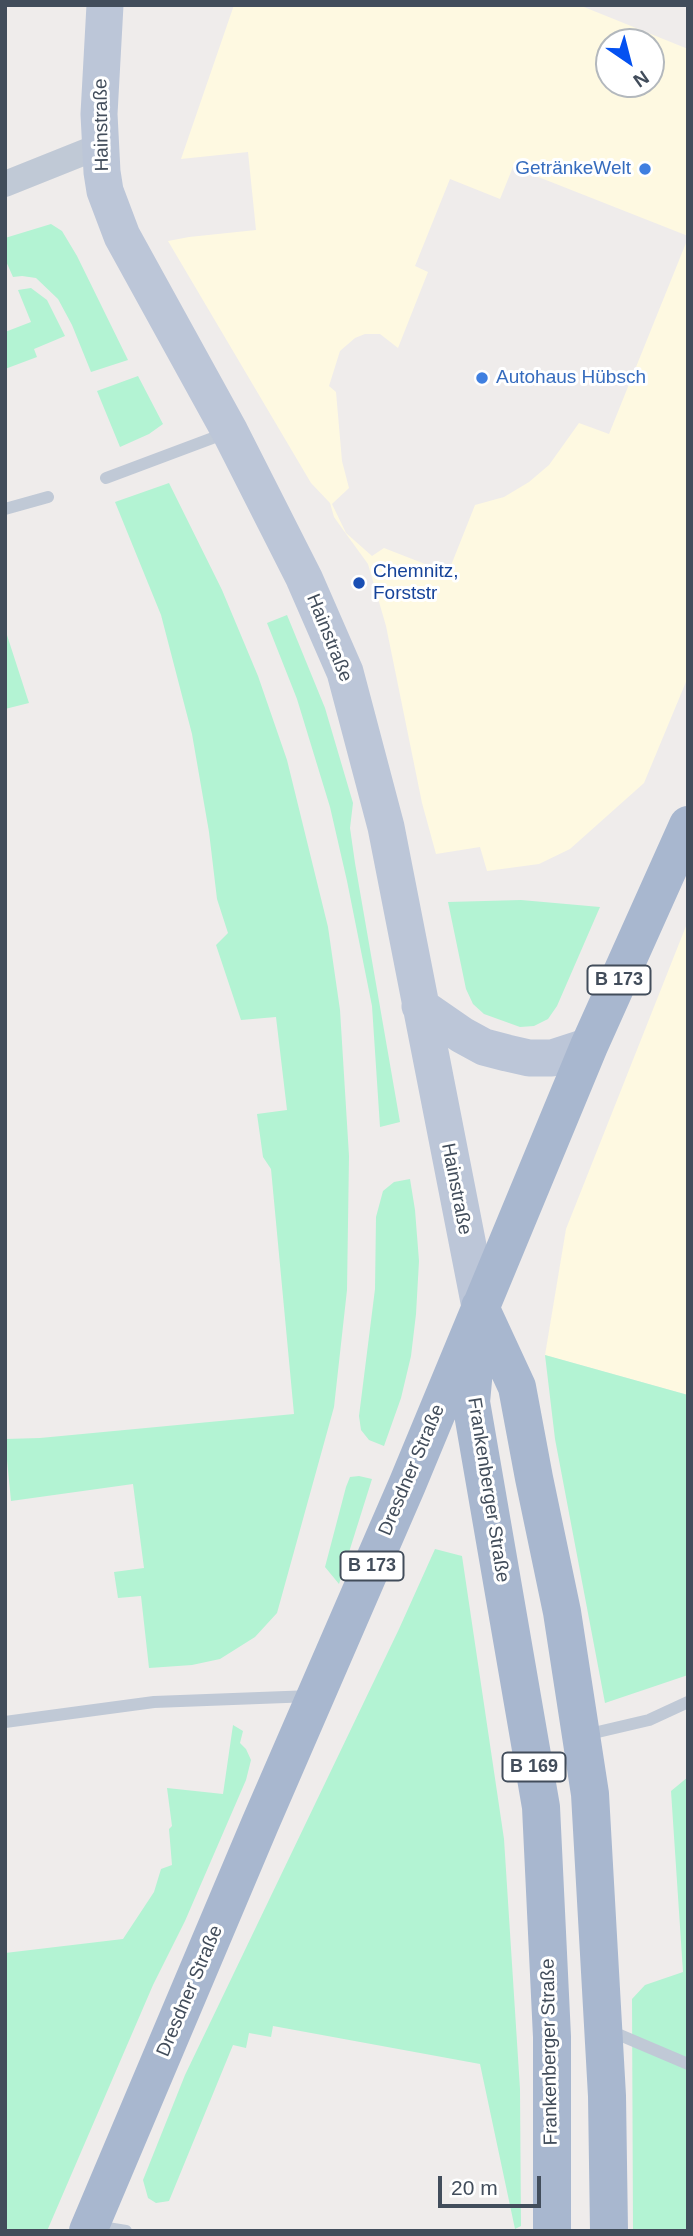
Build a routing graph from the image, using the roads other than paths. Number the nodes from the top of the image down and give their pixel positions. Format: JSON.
{"nodes":[{"id":1,"x":105,"y":5,"type":"edge"},
{"id":2,"x":100,"y":146,"type":"junction"},
{"id":3,"x":5,"y":184,"type":"edge"},
{"id":4,"x":230,"y":432,"type":"junction"},
{"id":5,"x":106,"y":478,"type":"dead end"},
{"id":6,"x":48,"y":497,"type":"dead end"},
{"id":7,"x":5,"y":509,"type":"edge"},
{"id":8,"x":688,"y":825,"type":"edge"},
{"id":9,"x":420,"y":1006,"type":"junction"},
{"id":10,"x":589,"y":1046,"type":"junction"},
{"id":11,"x":480,"y":1307,"type":"junction"},
{"id":12,"x":315,"y":1696,"type":"junction"},
{"id":13,"x":688,"y":1702,"type":"edge"},
{"id":14,"x":5,"y":1722,"type":"edge"},
{"id":15,"x":581,"y":1736,"type":"junction"},
{"id":16,"x":603,"y":2028,"type":"junction"},
{"id":17,"x":688,"y":2064,"type":"edge"},
{"id":18,"x":102,"y":2229,"type":"edge"},
{"id":19,"x":552,"y":2231,"type":"edge"},
{"id":20,"x":609,"y":2231,"type":"edge"}],
"edges":[{"from":1,"to":2,"type":"main road","name":"Hainstraße"},
{"from":2,"to":3,"type":"street"},
{"from":2,"to":4,"type":"main road","name":"Hainstraße"},
{"from":4,"to":5,"type":"lane"},
{"from":4,"to":9,"type":"main road","name":"Hainstraße"},
{"from":6,"to":7,"type":"lane"},
{"from":8,"to":10,"type":"main road","name":"Dresdner Straße","number":"B 173"},
{"from":9,"to":10,"type":"main road"},
{"from":9,"to":11,"type":"main road","name":"Hainstraße"},
{"from":10,"to":11,"type":"main road","name":"Dresdner Straße","number":"B 173"},
{"from":11,"to":12,"type":"main road","name":"Dresdner Straße","number":"B 173"},
{"from":11,"to":15,"type":"main road","number":"B 169"},
{"from":11,"to":19,"type":"main road","name":"Frankenberger Straße","number":"B 169"},
{"from":12,"to":14,"type":"lane"},
{"from":12,"to":18,"type":"main road","name":"Dresdner Straße","number":"B 173"},
{"from":13,"to":15,"type":"lane"},
{"from":15,"to":16,"type":"main road","number":"B 169"},
{"from":16,"to":17,"type":"lane"},
{"from":16,"to":20,"type":"main road","number":"B 169"}]}
